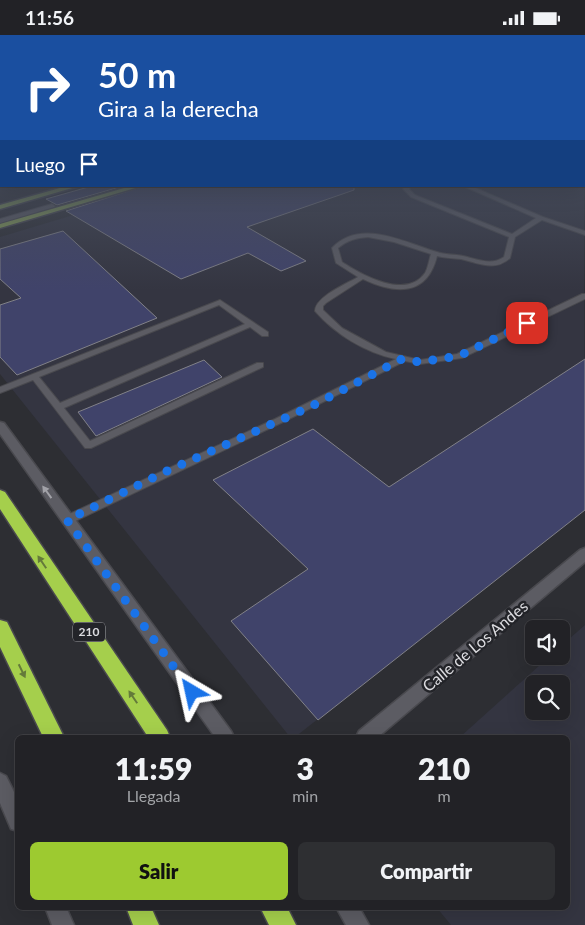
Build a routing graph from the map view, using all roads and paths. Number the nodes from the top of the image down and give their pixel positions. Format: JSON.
{"nodes":[{"id":1,"x":25,"y":207,"type":"edge"},
{"id":2,"x":50,"y":207,"type":"edge"},
{"id":3,"x":68,"y":207,"type":"edge"},
{"id":4,"x":438,"y":207,"type":"edge"},
{"id":5,"x":514,"y":207,"type":"edge"},
{"id":6,"x":0,"y":213,"type":"edge"},
{"id":7,"x":541,"y":218,"type":"junction"},
{"id":8,"x":0,"y":221,"type":"edge"},
{"id":9,"x":0,"y":226,"type":"edge"},
{"id":10,"x":585,"y":233,"type":"edge"},
{"id":11,"x":512,"y":237,"type":"junction"},
{"id":12,"x":434,"y":254,"type":"junction"},
{"id":13,"x":362,"y":277,"type":"junction"},
{"id":14,"x":585,"y":295,"type":"edge"},
{"id":15,"x":251,"y":324,"type":"junction"},
{"id":16,"x":265,"y":334,"type":"dead end"},
{"id":17,"x":402,"y":359,"type":"junction"},
{"id":18,"x":260,"y":365,"type":"dead end"},
{"id":19,"x":34,"y":375,"type":"junction"},
{"id":20,"x":0,"y":389,"type":"edge"},
{"id":21,"x":58,"y":407,"type":"junction"},
{"id":22,"x":0,"y":427,"type":"edge"},
{"id":23,"x":0,"y":496,"type":"edge"},
{"id":24,"x":67,"y":520,"type":"junction"},
{"id":25,"x":585,"y":554,"type":"edge"},
{"id":26,"x":0,"y":628,"type":"edge"},
{"id":27,"x":53,"y":735,"type":"edge"},
{"id":28,"x":159,"y":735,"type":"edge"},
{"id":29,"x":224,"y":735,"type":"edge"},
{"id":30,"x":367,"y":735,"type":"edge"},
{"id":31,"x":0,"y":782,"type":"edge"},
{"id":32,"x":15,"y":815,"type":"edge"},
{"id":33,"x":57,"y":910,"type":"edge"},
{"id":34,"x":139,"y":910,"type":"edge"},
{"id":35,"x":348,"y":910,"type":"edge"},
{"id":36,"x":63,"y":925,"type":"edge"},
{"id":37,"x":146,"y":925,"type":"edge"},
{"id":38,"x":358,"y":925,"type":"edge"}],
"edges":[{"from":1,"to":6,"type":"lane"},
{"from":2,"to":8,"type":"lane"},
{"from":3,"to":9,"type":"main road"},
{"from":4,"to":11,"type":"lane"},
{"from":5,"to":7,"type":"lane"},
{"from":7,"to":10,"type":"lane"},
{"from":7,"to":11,"type":"lane"},
{"from":11,"to":12,"type":"lane"},
{"from":12,"to":13,"type":"lane"},
{"from":12,"to":13,"type":"lane"},
{"from":13,"to":17,"type":"lane"},
{"from":14,"to":17,"type":"lane"},
{"from":15,"to":16,"type":"lane"},
{"from":15,"to":19,"type":"lane"},
{"from":15,"to":21,"type":"lane"},
{"from":17,"to":24,"type":"lane"},
{"from":18,"to":21,"type":"lane"},
{"from":19,"to":20,"type":"lane"},
{"from":19,"to":21,"type":"lane"},
{"from":24,"to":22,"type":"street","one_way":true},
{"from":28,"to":23,"type":"highway","number":"210","one_way":true},
{"from":24,"to":29,"type":"street"},
{"from":25,"to":30,"type":"street","name":"Calle de Los Andes"},
{"from":26,"to":27,"type":"highway","one_way":true},
{"from":31,"to":32,"type":"street"},
{"from":33,"to":36,"type":"street"},
{"from":34,"to":37,"type":"highway"},
{"from":35,"to":38,"type":"street"}]}
